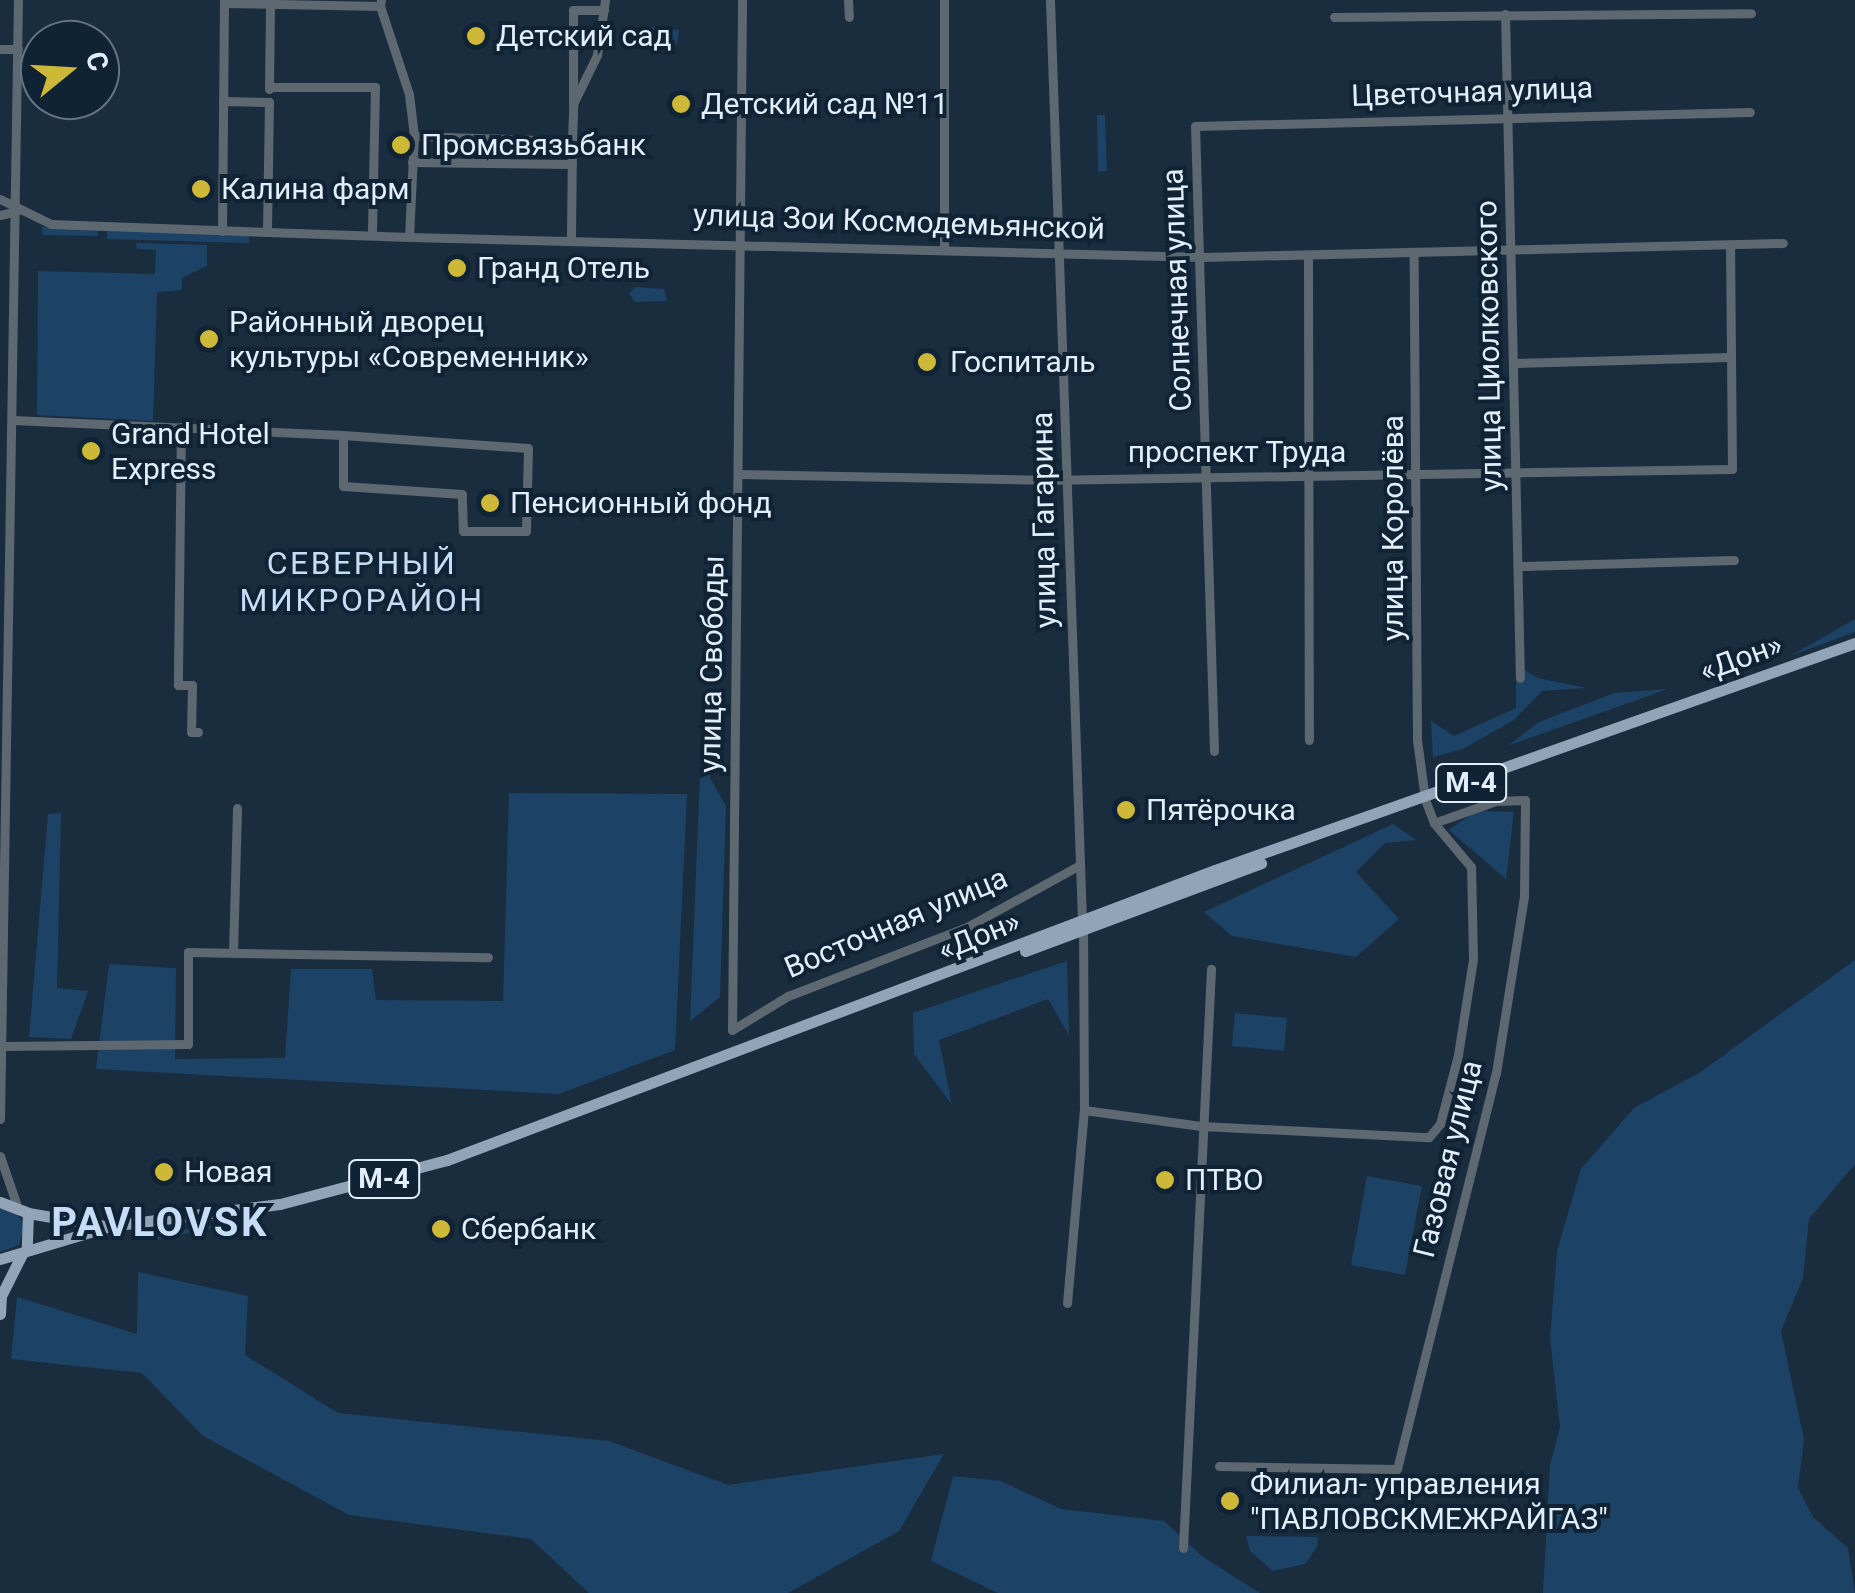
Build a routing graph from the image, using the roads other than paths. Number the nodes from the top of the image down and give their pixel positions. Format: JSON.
{"nodes":[{"id":1,"x":18,"y":0,"type":"edge"},
{"id":2,"x":742,"y":0,"type":"edge"},
{"id":3,"x":848,"y":0,"type":"edge"},
{"id":4,"x":944,"y":0,"type":"edge"},
{"id":5,"x":1050,"y":0,"type":"edge"},
{"id":6,"x":224,"y":1,"type":"edge"},
{"id":7,"x":380,"y":3,"type":"edge"},
{"id":8,"x":270,"y":4,"type":"junction"},
{"id":9,"x":605,"y":5,"type":"edge"},
{"id":10,"x":1751,"y":12,"type":"dead end"},
{"id":11,"x":1505,"y":14,"type":"junction"},
{"id":12,"x":1334,"y":16,"type":"dead end"},
{"id":13,"x":850,"y":18,"type":"dead end"},
{"id":14,"x":0,"y":49,"type":"edge"},
{"id":15,"x":18,"y":49,"type":"junction"},
{"id":16,"x":269,"y":87,"type":"junction"},
{"id":17,"x":223,"y":101,"type":"junction"},
{"id":18,"x":268,"y":102,"type":"junction"},
{"id":19,"x":574,"y":104,"type":"junction"},
{"id":20,"x":1750,"y":112,"type":"dead end"},
{"id":21,"x":1508,"y":114,"type":"junction"},
{"id":22,"x":1196,"y":126,"type":"joint"},
{"id":23,"x":414,"y":136,"type":"junction"},
{"id":24,"x":572,"y":141,"type":"junction"},
{"id":25,"x":412,"y":162,"type":"junction"},
{"id":26,"x":572,"y":164,"type":"junction"},
{"id":27,"x":0,"y":198,"type":"edge"},
{"id":28,"x":17,"y":212,"type":"junction"},
{"id":29,"x":0,"y":215,"type":"edge"},
{"id":30,"x":222,"y":231,"type":"junction"},
{"id":31,"x":267,"y":232,"type":"junction"},
{"id":32,"x":372,"y":234,"type":"junction"},
{"id":33,"x":408,"y":237,"type":"junction"},
{"id":34,"x":571,"y":238,"type":"junction"},
{"id":35,"x":742,"y":242,"type":"junction"},
{"id":36,"x":1782,"y":243,"type":"dead end"},
{"id":37,"x":1730,"y":245,"type":"junction"},
{"id":38,"x":944,"y":249,"type":"junction"},
{"id":39,"x":1514,"y":251,"type":"junction"},
{"id":40,"x":1062,"y":252,"type":"junction"},
{"id":41,"x":1308,"y":256,"type":"junction"},
{"id":42,"x":1414,"y":256,"type":"junction"},
{"id":43,"x":1202,"y":257,"type":"junction"},
{"id":44,"x":1730,"y":358,"type":"junction"},
{"id":45,"x":1514,"y":363,"type":"junction"},
{"id":46,"x":13,"y":420,"type":"junction"},
{"id":47,"x":181,"y":428,"type":"junction"},
{"id":48,"x":343,"y":435,"type":"junction"},
{"id":49,"x":1516,"y":472,"type":"junction"},
{"id":50,"x":742,"y":474,"type":"junction"},
{"id":51,"x":1306,"y":476,"type":"junction"},
{"id":52,"x":1208,"y":477,"type":"junction"},
{"id":53,"x":1420,"y":477,"type":"junction"},
{"id":54,"x":1070,"y":478,"type":"junction"},
{"id":55,"x":1734,"y":560,"type":"dead end"},
{"id":56,"x":1521,"y":566,"type":"junction"},
{"id":57,"x":1855,"y":643,"type":"edge"},
{"id":58,"x":1520,"y":678,"type":"dead end"},
{"id":59,"x":198,"y":732,"type":"dead end"},
{"id":60,"x":1309,"y":740,"type":"dead end"},
{"id":61,"x":1214,"y":751,"type":"dead end"},
{"id":62,"x":1425,"y":800,"type":"junction"},
{"id":63,"x":237,"y":808,"type":"dead end"},
{"id":64,"x":3,"y":820,"type":"edge"},
{"id":65,"x":1434,"y":823,"type":"junction"},
{"id":66,"x":1080,"y":865,"type":"junction"},
{"id":67,"x":1082,"y":926,"type":"junction"},
{"id":68,"x":234,"y":953,"type":"junction"},
{"id":69,"x":488,"y":957,"type":"dead end"},
{"id":70,"x":1211,"y":968,"type":"dead end"},
{"id":71,"x":732,"y":1030,"type":"joint"},
{"id":72,"x":2,"y":1040,"type":"edge"},
{"id":73,"x":1084,"y":1110,"type":"junction"},
{"id":74,"x":0,"y":1119,"type":"edge"},
{"id":75,"x":1201,"y":1126,"type":"junction"},
{"id":76,"x":0,"y":1156,"type":"edge"},
{"id":77,"x":0,"y":1202,"type":"edge"},
{"id":78,"x":16,"y":1203,"type":"junction"},
{"id":79,"x":28,"y":1213,"type":"junction"},
{"id":80,"x":110,"y":1226,"type":"junction"},
{"id":81,"x":24,"y":1252,"type":"junction"},
{"id":82,"x":0,"y":1259,"type":"edge"},
{"id":83,"x":0,"y":1296,"type":"edge"},
{"id":84,"x":1067,"y":1303,"type":"dead end"},
{"id":85,"x":0,"y":1314,"type":"edge"},
{"id":86,"x":1220,"y":1466,"type":"dead end"},
{"id":87,"x":1183,"y":1548,"type":"dead end"}],
"edges":[{"from":1,"to":15,"type":"street"},
{"from":2,"to":35,"type":"street","name":"улица Свободы"},
{"from":3,"to":13,"type":"street"},
{"from":4,"to":38,"type":"street"},
{"from":5,"to":40,"type":"street","name":"улица Гагарина"},
{"from":6,"to":8,"type":"street"},
{"from":6,"to":17,"type":"street"},
{"from":7,"to":8,"type":"street"},
{"from":7,"to":23,"type":"street"},
{"from":8,"to":16,"type":"street"},
{"from":9,"to":19,"type":"street"},
{"from":9,"to":19,"type":"street"},
{"from":10,"to":11,"type":"street"},
{"from":11,"to":12,"type":"street"},
{"from":11,"to":21,"type":"street","name":"улица Циолковского"},
{"from":14,"to":15,"type":"street"},
{"from":15,"to":28,"type":"street"},
{"from":16,"to":18,"type":"street"},
{"from":16,"to":32,"type":"street"},
{"from":17,"to":18,"type":"street"},
{"from":17,"to":30,"type":"street"},
{"from":18,"to":31,"type":"street"},
{"from":19,"to":24,"type":"street"},
{"from":20,"to":21,"type":"street","name":"Цветочная улица"},
{"from":21,"to":22,"type":"street","name":"Цветочная улица"},
{"from":21,"to":39,"type":"street","name":"улица Циолковского"},
{"from":22,"to":43,"type":"street","name":"Солнечная улица"},
{"from":23,"to":24,"type":"street"},
{"from":23,"to":25,"type":"street"},
{"from":24,"to":26,"type":"street"},
{"from":25,"to":26,"type":"street"},
{"from":25,"to":33,"type":"street"},
{"from":26,"to":34,"type":"street"},
{"from":27,"to":28,"type":"street"},
{"from":28,"to":29,"type":"street"},
{"from":28,"to":30,"type":"street","name":"улица Зои Космодемьянской"},
{"from":28,"to":46,"type":"street"},
{"from":30,"to":31,"type":"street","name":"улица Зои Космодемьянской"},
{"from":31,"to":32,"type":"street","name":"улица Зои Космодемьянской"},
{"from":32,"to":33,"type":"street","name":"улица Зои Космодемьянской"},
{"from":33,"to":34,"type":"street","name":"улица Зои Космодемьянской"},
{"from":34,"to":35,"type":"street","name":"улица Зои Космодемьянской"},
{"from":35,"to":38,"type":"street","name":"улица Зои Космодемьянской"},
{"from":35,"to":50,"type":"street","name":"улица Свободы"},
{"from":36,"to":37,"type":"street","name":"улица Зои Космодемьянской"},
{"from":37,"to":39,"type":"street","name":"улица Зои Космодемьянской"},
{"from":37,"to":44,"type":"street"},
{"from":38,"to":40,"type":"street","name":"улица Зои Космодемьянской"},
{"from":39,"to":42,"type":"street","name":"улица Зои Космодемьянской"},
{"from":39,"to":45,"type":"street","name":"улица Циолковского"},
{"from":40,"to":43,"type":"street","name":"улица Зои Космодемьянской"},
{"from":40,"to":54,"type":"street","name":"улица Гагарина"},
{"from":41,"to":42,"type":"street","name":"улица Зои Космодемьянской"},
{"from":41,"to":43,"type":"street","name":"улица Зои Космодемьянской"},
{"from":41,"to":51,"type":"street"},
{"from":42,"to":53,"type":"street","name":"улица Королёва"},
{"from":43,"to":52,"type":"street","name":"Солнечная улица"},
{"from":44,"to":45,"type":"street"},
{"from":44,"to":49,"type":"street","name":"проспект Труда"},
{"from":45,"to":49,"type":"street","name":"улица Циолковского"},
{"from":46,"to":47,"type":"street"},
{"from":46,"to":64,"type":"street"},
{"from":47,"to":48,"type":"street"},
{"from":47,"to":59,"type":"street"},
{"from":48,"to":48,"type":"street"},
{"from":49,"to":53,"type":"street","name":"проспект Труда"},
{"from":49,"to":56,"type":"street","name":"улица Циолковского"},
{"from":50,"to":54,"type":"street","name":"проспект Труда"},
{"from":50,"to":71,"type":"street","name":"улица Свободы"},
{"from":51,"to":52,"type":"street","name":"проспект Труда"},
{"from":51,"to":53,"type":"street","name":"проспект Труда"},
{"from":51,"to":60,"type":"street"},
{"from":52,"to":54,"type":"street","name":"проспект Труда"},
{"from":52,"to":61,"type":"street","name":"Солнечная улица"},
{"from":53,"to":62,"type":"street","name":"улица Королёва"},
{"from":54,"to":66,"type":"street","name":"улица Гагарина"},
{"from":55,"to":56,"type":"street"},
{"from":56,"to":58,"type":"street","name":"улица Циолковского"},
{"from":57,"to":62,"type":"main road","name":"«Дон»","number":"М-4"},
{"from":62,"to":65,"type":"street"},
{"from":62,"to":67,"type":"main road","name":"«Дон»","number":"М-4"},
{"from":63,"to":68,"type":"street"},
{"from":64,"to":72,"type":"street"},
{"from":65,"to":75,"type":"street"},
{"from":65,"to":86,"type":"street","name":"Газовая улица"},
{"from":66,"to":67,"type":"street","name":"улица Гагарина"},
{"from":66,"to":71,"type":"street","name":"Восточная улица"},
{"from":67,"to":73,"type":"street","name":"улица Гагарина"},
{"from":67,"to":80,"type":"main road","name":"«Дон»","number":"М-4"},
{"from":68,"to":69,"type":"street"},
{"from":68,"to":72,"type":"street"},
{"from":70,"to":75,"type":"street"},
{"from":72,"to":74,"type":"street"},
{"from":73,"to":75,"type":"street"},
{"from":73,"to":84,"type":"street","name":"улица Гагарина"},
{"from":75,"to":87,"type":"street"},
{"from":76,"to":78,"type":"street"},
{"from":77,"to":78,"type":"main road"},
{"from":78,"to":79,"type":"main road"},
{"from":79,"to":80,"type":"main road","name":"«Дон»","number":"М-4"},
{"from":79,"to":81,"type":"main road"},
{"from":80,"to":81,"type":"main road","name":"«Дон»","number":"М-4"},
{"from":81,"to":82,"type":"main road","name":"«Дон»","number":"М-4"},
{"from":81,"to":83,"type":"main road"},
{"from":83,"to":85,"type":"main road"}]}
